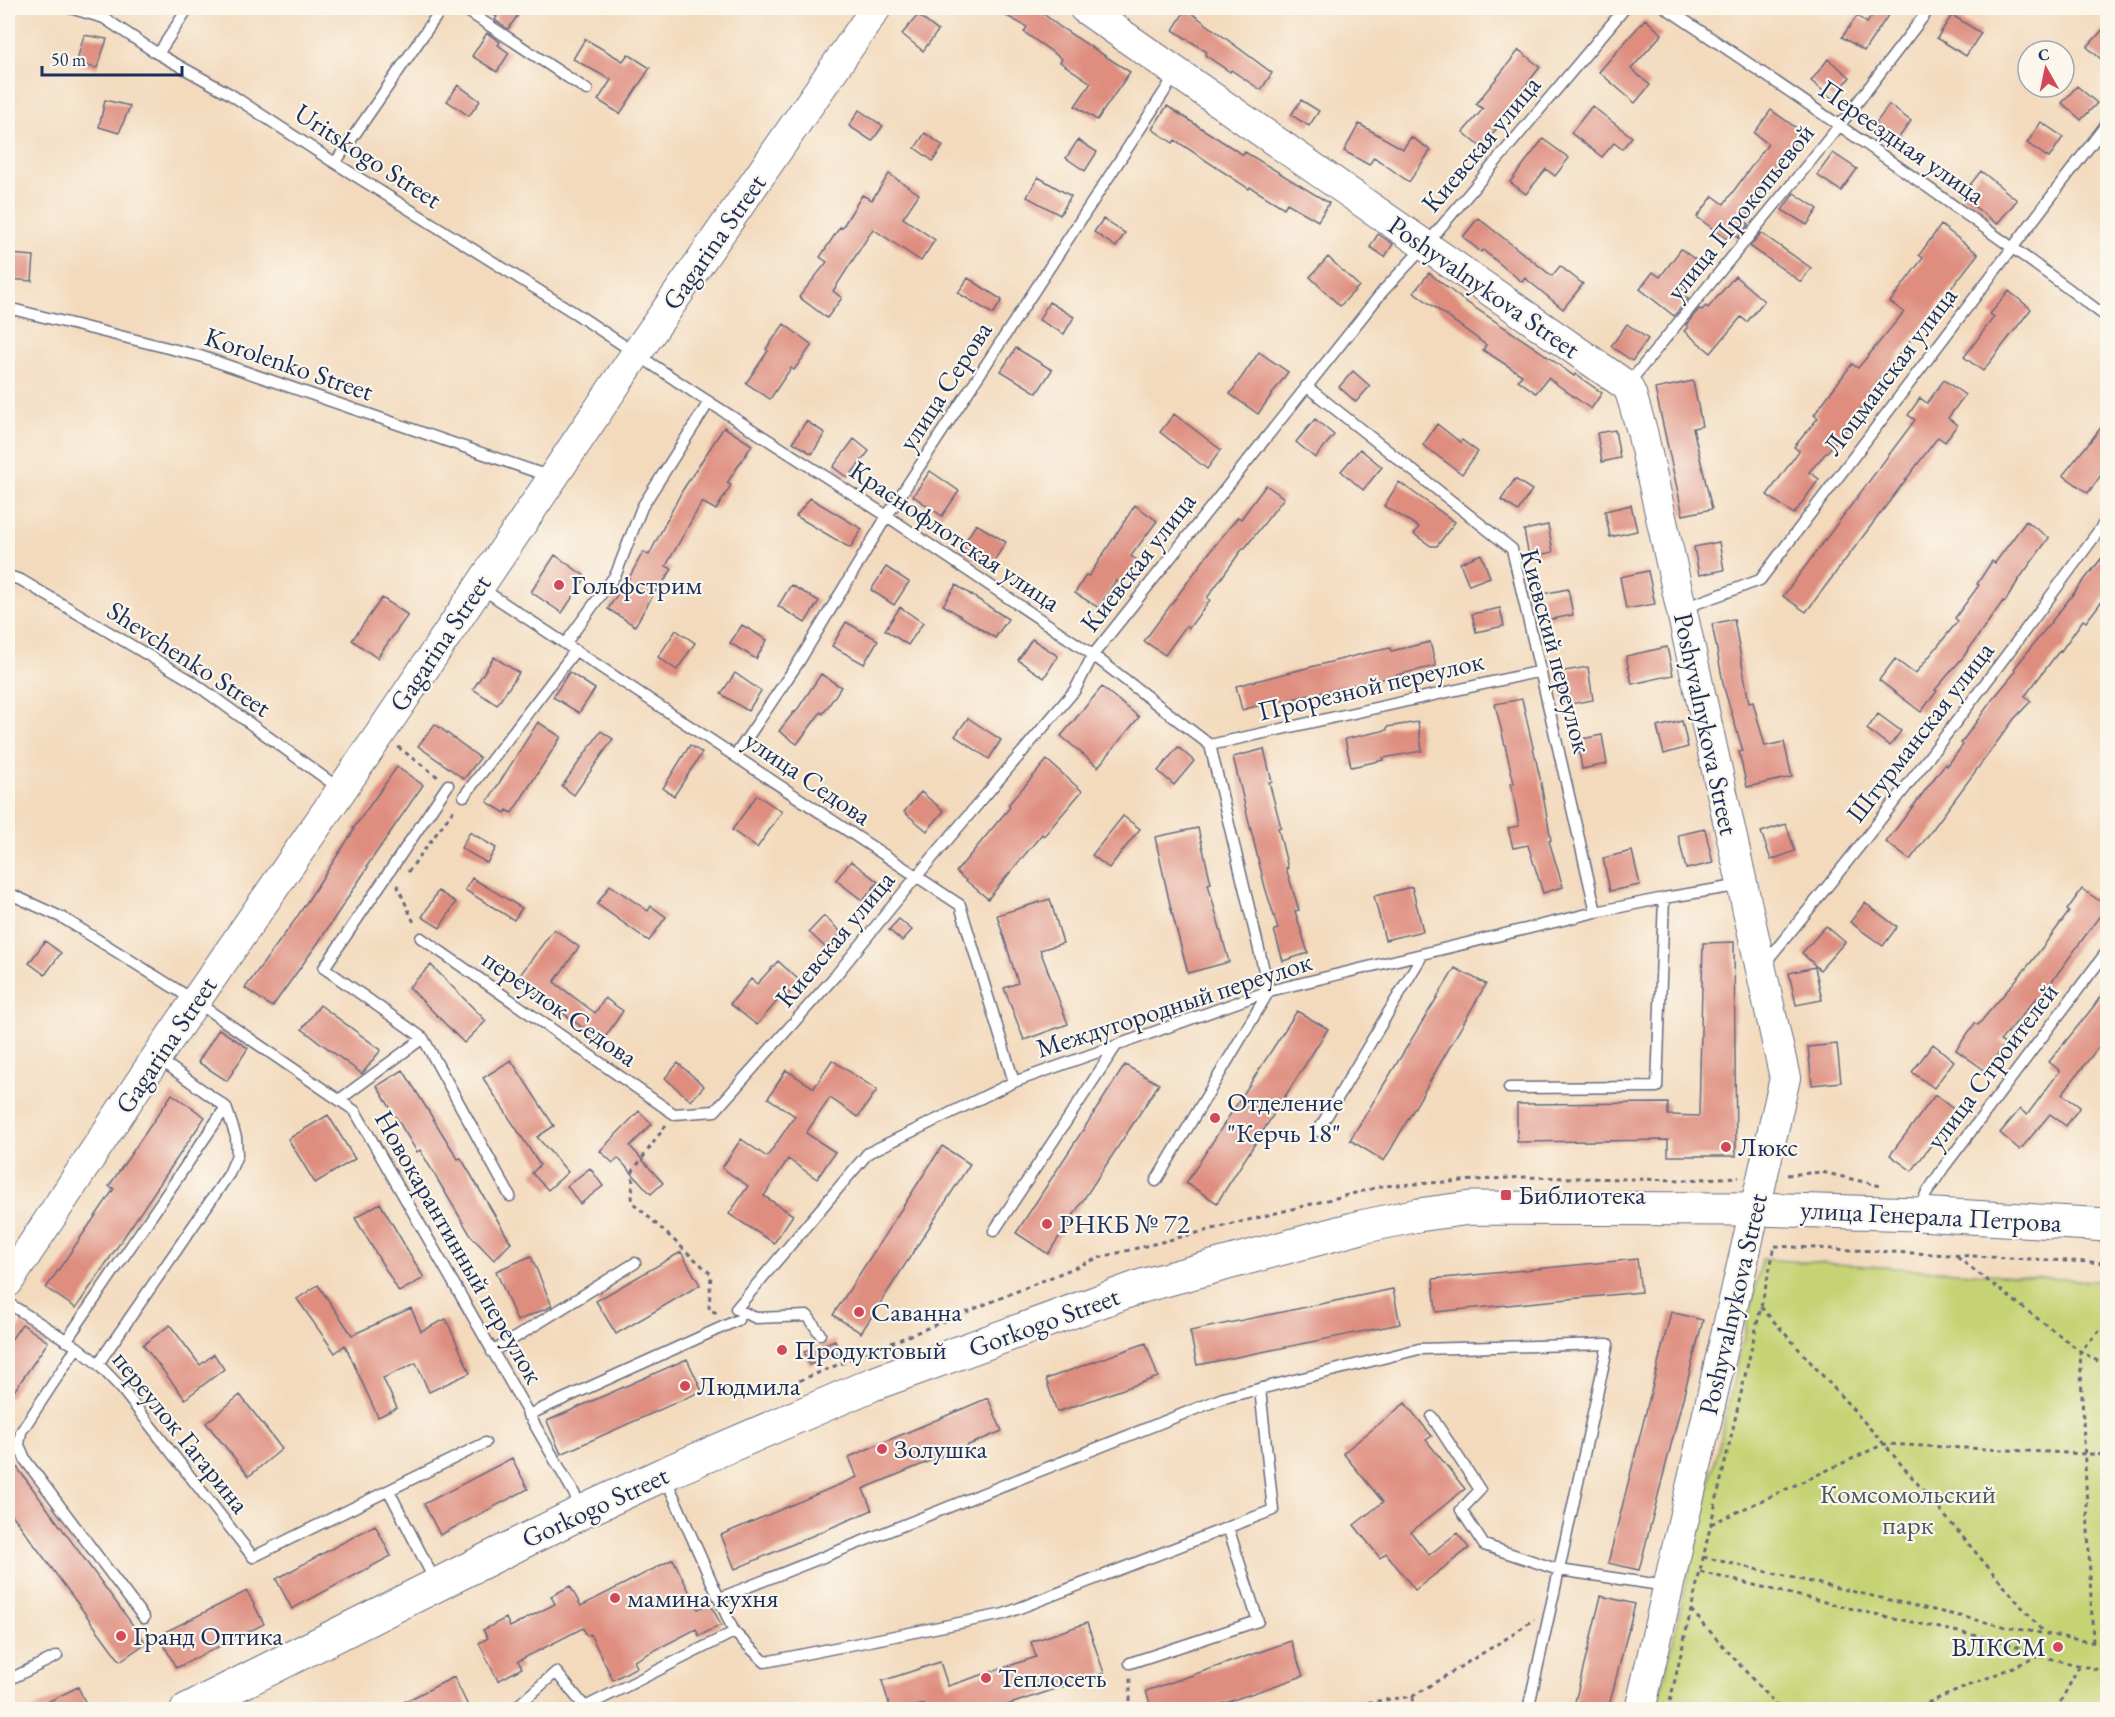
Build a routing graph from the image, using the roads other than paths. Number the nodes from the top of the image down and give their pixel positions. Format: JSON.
{"nodes":[{"id":1,"x":70,"y":8,"type":"edge"},
{"id":2,"x":188,"y":8,"type":"edge"},
{"id":3,"x":442,"y":8,"type":"edge"},
{"id":4,"x":463,"y":8,"type":"edge"},
{"id":5,"x":876,"y":8,"type":"edge"},
{"id":6,"x":1084,"y":8,"type":"edge"},
{"id":7,"x":1625,"y":8,"type":"edge"},
{"id":8,"x":1666,"y":8,"type":"edge"},
{"id":9,"x":1930,"y":8,"type":"edge"},
{"id":10,"x":158,"y":54,"type":"junction"},
{"id":11,"x":1177,"y":73,"type":"junction"},
{"id":12,"x":587,"y":90,"type":"dead end"},
{"id":13,"x":2108,"y":122,"type":"edge"},
{"id":14,"x":1840,"y":125,"type":"junction"},
{"id":15,"x":335,"y":163,"type":"junction"},
{"id":16,"x":1425,"y":246,"type":"junction"},
{"id":17,"x":2013,"y":247,"type":"junction"},
{"id":18,"x":8,"y":308,"type":"edge"},
{"id":19,"x":2108,"y":318,"type":"edge"},
{"id":20,"x":636,"y":354,"type":"junction"},
{"id":21,"x":1306,"y":386,"type":"junction"},
{"id":22,"x":1627,"y":386,"type":"junction"},
{"id":23,"x":709,"y":402,"type":"junction"},
{"id":24,"x":552,"y":478,"type":"junction"},
{"id":25,"x":887,"y":516,"type":"junction"},
{"id":26,"x":2108,"y":518,"type":"edge"},
{"id":27,"x":8,"y":576,"type":"edge"},
{"id":28,"x":478,"y":586,"type":"junction"},
{"id":29,"x":1681,"y":609,"type":"junction"},
{"id":30,"x":565,"y":644,"type":"junction"},
{"id":31,"x":575,"y":651,"type":"junction"},
{"id":32,"x":1093,"y":655,"type":"junction"},
{"id":33,"x":1541,"y":670,"type":"junction"},
{"id":34,"x":1210,"y":744,"type":"junction"},
{"id":35,"x":735,"y":756,"type":"junction"},
{"id":36,"x":448,"y":784,"type":"dead end"},
{"id":37,"x":340,"y":789,"type":"junction"},
{"id":38,"x":464,"y":796,"type":"dead end"},
{"id":39,"x":916,"y":877,"type":"junction"},
{"id":40,"x":1742,"y":885,"type":"junction"},
{"id":41,"x":8,"y":893,"type":"edge"},
{"id":42,"x":1664,"y":898,"type":"junction"},
{"id":43,"x":1596,"y":912,"type":"junction"},
{"id":44,"x":421,"y":938,"type":"dead end"},
{"id":45,"x":2108,"y":950,"type":"edge"},
{"id":46,"x":1423,"y":954,"type":"junction"},
{"id":47,"x":1760,"y":968,"type":"junction"},
{"id":48,"x":1269,"y":991,"type":"junction"},
{"id":49,"x":195,"y":1001,"type":"junction"},
{"id":50,"x":423,"y":1038,"type":"junction"},
{"id":51,"x":1116,"y":1046,"type":"junction"},
{"id":52,"x":156,"y":1058,"type":"junction"},
{"id":53,"x":1014,"y":1082,"type":"junction"},
{"id":54,"x":1509,"y":1088,"type":"dead end"},
{"id":55,"x":339,"y":1100,"type":"junction"},
{"id":56,"x":226,"y":1107,"type":"junction"},
{"id":57,"x":674,"y":1114,"type":"joint"},
{"id":58,"x":1318,"y":1131,"type":"dead end"},
{"id":59,"x":1156,"y":1181,"type":"dead end"},
{"id":60,"x":510,"y":1196,"type":"dead end"},
{"id":61,"x":1755,"y":1209,"type":"junction"},
{"id":62,"x":1918,"y":1214,"type":"junction"},
{"id":63,"x":2108,"y":1225,"type":"edge"},
{"id":64,"x":994,"y":1231,"type":"dead end"},
{"id":65,"x":635,"y":1263,"type":"dead end"},
{"id":66,"x":8,"y":1282,"type":"edge"},
{"id":67,"x":8,"y":1303,"type":"edge"},
{"id":68,"x":737,"y":1315,"type":"junction"},
{"id":69,"x":820,"y":1334,"type":"dead end"},
{"id":70,"x":66,"y":1341,"type":"junction"},
{"id":71,"x":77,"y":1347,"type":"junction"},
{"id":72,"x":492,"y":1352,"type":"junction"},
{"id":73,"x":98,"y":1364,"type":"junction"},
{"id":74,"x":1260,"y":1389,"type":"junction"},
{"id":75,"x":528,"y":1415,"type":"junction"},
{"id":76,"x":1432,"y":1417,"type":"dead end"},
{"id":77,"x":485,"y":1443,"type":"dead end"},
{"id":78,"x":664,"y":1474,"type":"junction"},
{"id":79,"x":388,"y":1491,"type":"junction"},
{"id":80,"x":584,"y":1511,"type":"junction"},
{"id":81,"x":1228,"y":1527,"type":"junction"},
{"id":82,"x":1559,"y":1570,"type":"junction"},
{"id":83,"x":436,"y":1584,"type":"junction"},
{"id":84,"x":1668,"y":1586,"type":"junction"},
{"id":85,"x":720,"y":1599,"type":"junction"},
{"id":86,"x":144,"y":1618,"type":"dead end"},
{"id":87,"x":735,"y":1632,"type":"junction"},
{"id":88,"x":57,"y":1656,"type":"dead end"},
{"id":89,"x":1130,"y":1664,"type":"road end"},
{"id":90,"x":8,"y":1680,"type":"edge"},
{"id":91,"x":187,"y":1710,"type":"edge"},
{"id":92,"x":513,"y":1710,"type":"edge"},
{"id":93,"x":1528,"y":1710,"type":"edge"},
{"id":94,"x":1640,"y":1710,"type":"edge"}],
"edges":[{"from":1,"to":10,"type":"lane","name":"Uritskogo Street"},
{"from":2,"to":10,"type":"lane"},
{"from":3,"to":15,"type":"lane"},
{"from":4,"to":12,"type":"lane"},
{"from":5,"to":20,"type":"main road","name":"Gagarina Street"},
{"from":6,"to":11,"type":"main road","name":"Poshyvalnykova Street"},
{"from":7,"to":16,"type":"lane","name":"Киевская улица"},
{"from":8,"to":14,"type":"lane","name":"Переездная улица"},
{"from":9,"to":14,"type":"lane","name":"улица Прокопьевой"},
{"from":10,"to":15,"type":"lane","name":"Uritskogo Street"},
{"from":11,"to":16,"type":"main road","name":"Poshyvalnykova Street"},
{"from":11,"to":25,"type":"lane","name":"улица Серова"},
{"from":13,"to":17,"type":"lane","name":"Лоцманская улица"},
{"from":14,"to":17,"type":"lane","name":"Переездная улица"},
{"from":14,"to":22,"type":"lane","name":"улица Прокопьевой"},
{"from":15,"to":20,"type":"lane","name":"Uritskogo Street"},
{"from":16,"to":21,"type":"lane","name":"Киевская улица"},
{"from":16,"to":22,"type":"main road","name":"Poshyvalnykova Street"},
{"from":17,"to":19,"type":"lane","name":"Переездная улица"},
{"from":17,"to":29,"type":"lane","name":"Лоцманская улица"},
{"from":18,"to":24,"type":"lane","name":"Korolenko Street"},
{"from":20,"to":23,"type":"lane","name":"Краснофлотская улица"},
{"from":20,"to":24,"type":"main road","name":"Gagarina Street"},
{"from":21,"to":32,"type":"lane","name":"Киевская улица"},
{"from":21,"to":33,"type":"lane","name":"Киевский переулок"},
{"from":22,"to":29,"type":"main road","name":"Poshyvalnykova Street"},
{"from":23,"to":25,"type":"lane","name":"Краснофлотская улица"},
{"from":23,"to":30,"type":"lane"},
{"from":24,"to":28,"type":"main road","name":"Gagarina Street"},
{"from":25,"to":32,"type":"lane","name":"Краснофлотская улица"},
{"from":25,"to":35,"type":"lane","name":"улица Серова"},
{"from":26,"to":47,"type":"lane","name":"Штурманская улица"},
{"from":27,"to":37,"type":"lane","name":"Shevchenko Street"},
{"from":28,"to":30,"type":"lane","name":"улица Седова"},
{"from":28,"to":37,"type":"main road","name":"Gagarina Street"},
{"from":29,"to":40,"type":"main road","name":"Poshyvalnykova Street"},
{"from":30,"to":31,"type":"lane","name":"улица Седова"},
{"from":31,"to":35,"type":"lane","name":"улица Седова"},
{"from":31,"to":38,"type":"lane"},
{"from":32,"to":34,"type":"lane","name":"Краснофлотская улица"},
{"from":32,"to":39,"type":"lane","name":"Киевская улица"},
{"from":33,"to":34,"type":"lane","name":"Прорезной переулок"},
{"from":33,"to":43,"type":"lane","name":"Киевский переулок"},
{"from":34,"to":48,"type":"lane"},
{"from":35,"to":39,"type":"lane","name":"улица Седова"},
{"from":36,"to":50,"type":"lane"},
{"from":37,"to":49,"type":"main road","name":"Gagarina Street"},
{"from":39,"to":53,"type":"lane","name":"улица Седова"},
{"from":39,"to":57,"type":"lane","name":"Киевская улица"},
{"from":40,"to":42,"type":"lane","name":"Междугородный переулок"},
{"from":40,"to":47,"type":"main road","name":"Poshyvalnykova Street"},
{"from":41,"to":49,"type":"lane","name":"Новокарантинный переулок"},
{"from":42,"to":43,"type":"lane","name":"Междугородный переулок"},
{"from":42,"to":54,"type":"lane"},
{"from":43,"to":46,"type":"lane","name":"Междугородный переулок"},
{"from":44,"to":57,"type":"lane","name":"переулок Седова"},
{"from":45,"to":62,"type":"lane","name":"улица Строителей"},
{"from":46,"to":48,"type":"lane","name":"Междугородный переулок"},
{"from":46,"to":58,"type":"lane"},
{"from":47,"to":61,"type":"main road","name":"Poshyvalnykova Street"},
{"from":48,"to":51,"type":"lane","name":"Междугородный переулок"},
{"from":48,"to":59,"type":"lane"},
{"from":49,"to":52,"type":"main road","name":"Gagarina Street"},
{"from":49,"to":55,"type":"lane","name":"Новокарантинный переулок"},
{"from":50,"to":55,"type":"lane"},
{"from":50,"to":60,"type":"lane"},
{"from":51,"to":53,"type":"lane","name":"Междугородный переулок"},
{"from":51,"to":64,"type":"lane"},
{"from":52,"to":56,"type":"lane"},
{"from":52,"to":66,"type":"main road","name":"Gagarina Street"},
{"from":53,"to":68,"type":"lane","name":"Междугородный переулок"},
{"from":55,"to":72,"type":"lane","name":"Новокарантинный переулок"},
{"from":56,"to":70,"type":"lane"},
{"from":56,"to":73,"type":"lane"},
{"from":61,"to":62,"type":"main road","name":"улица Генерала Петрова"},
{"from":61,"to":78,"type":"main road","name":"Gorkogo Street"},
{"from":61,"to":84,"type":"main road","name":"Poshyvalnykova Street"},
{"from":62,"to":63,"type":"main road","name":"улица Генерала Петрова"},
{"from":65,"to":72,"type":"lane"},
{"from":67,"to":70,"type":"lane","name":"переулок Гагарина"},
{"from":68,"to":69,"type":"lane"},
{"from":68,"to":75,"type":"lane","name":"Междугородный переулок"},
{"from":70,"to":71,"type":"lane","name":"переулок Гагарина"},
{"from":71,"to":73,"type":"lane","name":"переулок Гагарина"},
{"from":71,"to":86,"type":"lane"},
{"from":72,"to":75,"type":"lane","name":"Новокарантинный переулок"},
{"from":73,"to":79,"type":"lane","name":"переулок Гагарина"},
{"from":74,"to":81,"type":"lane"},
{"from":74,"to":82,"type":"lane"},
{"from":74,"to":85,"type":"lane"},
{"from":75,"to":80,"type":"lane","name":"Новокарантинный переулок"},
{"from":76,"to":82,"type":"lane"},
{"from":77,"to":79,"type":"lane"},
{"from":78,"to":80,"type":"main road","name":"Gorkogo Street"},
{"from":78,"to":85,"type":"lane"},
{"from":79,"to":83,"type":"lane"},
{"from":80,"to":83,"type":"main road","name":"Gorkogo Street"},
{"from":81,"to":87,"type":"lane"},
{"from":81,"to":89,"type":"lane"},
{"from":82,"to":84,"type":"lane"},
{"from":82,"to":93,"type":"lane"},
{"from":83,"to":91,"type":"main road","name":"Gorkogo Street"},
{"from":84,"to":94,"type":"main road","name":"Poshyvalnykova Street"},
{"from":85,"to":87,"type":"lane"},
{"from":87,"to":92,"type":"lane"},
{"from":88,"to":90,"type":"lane"}]}
